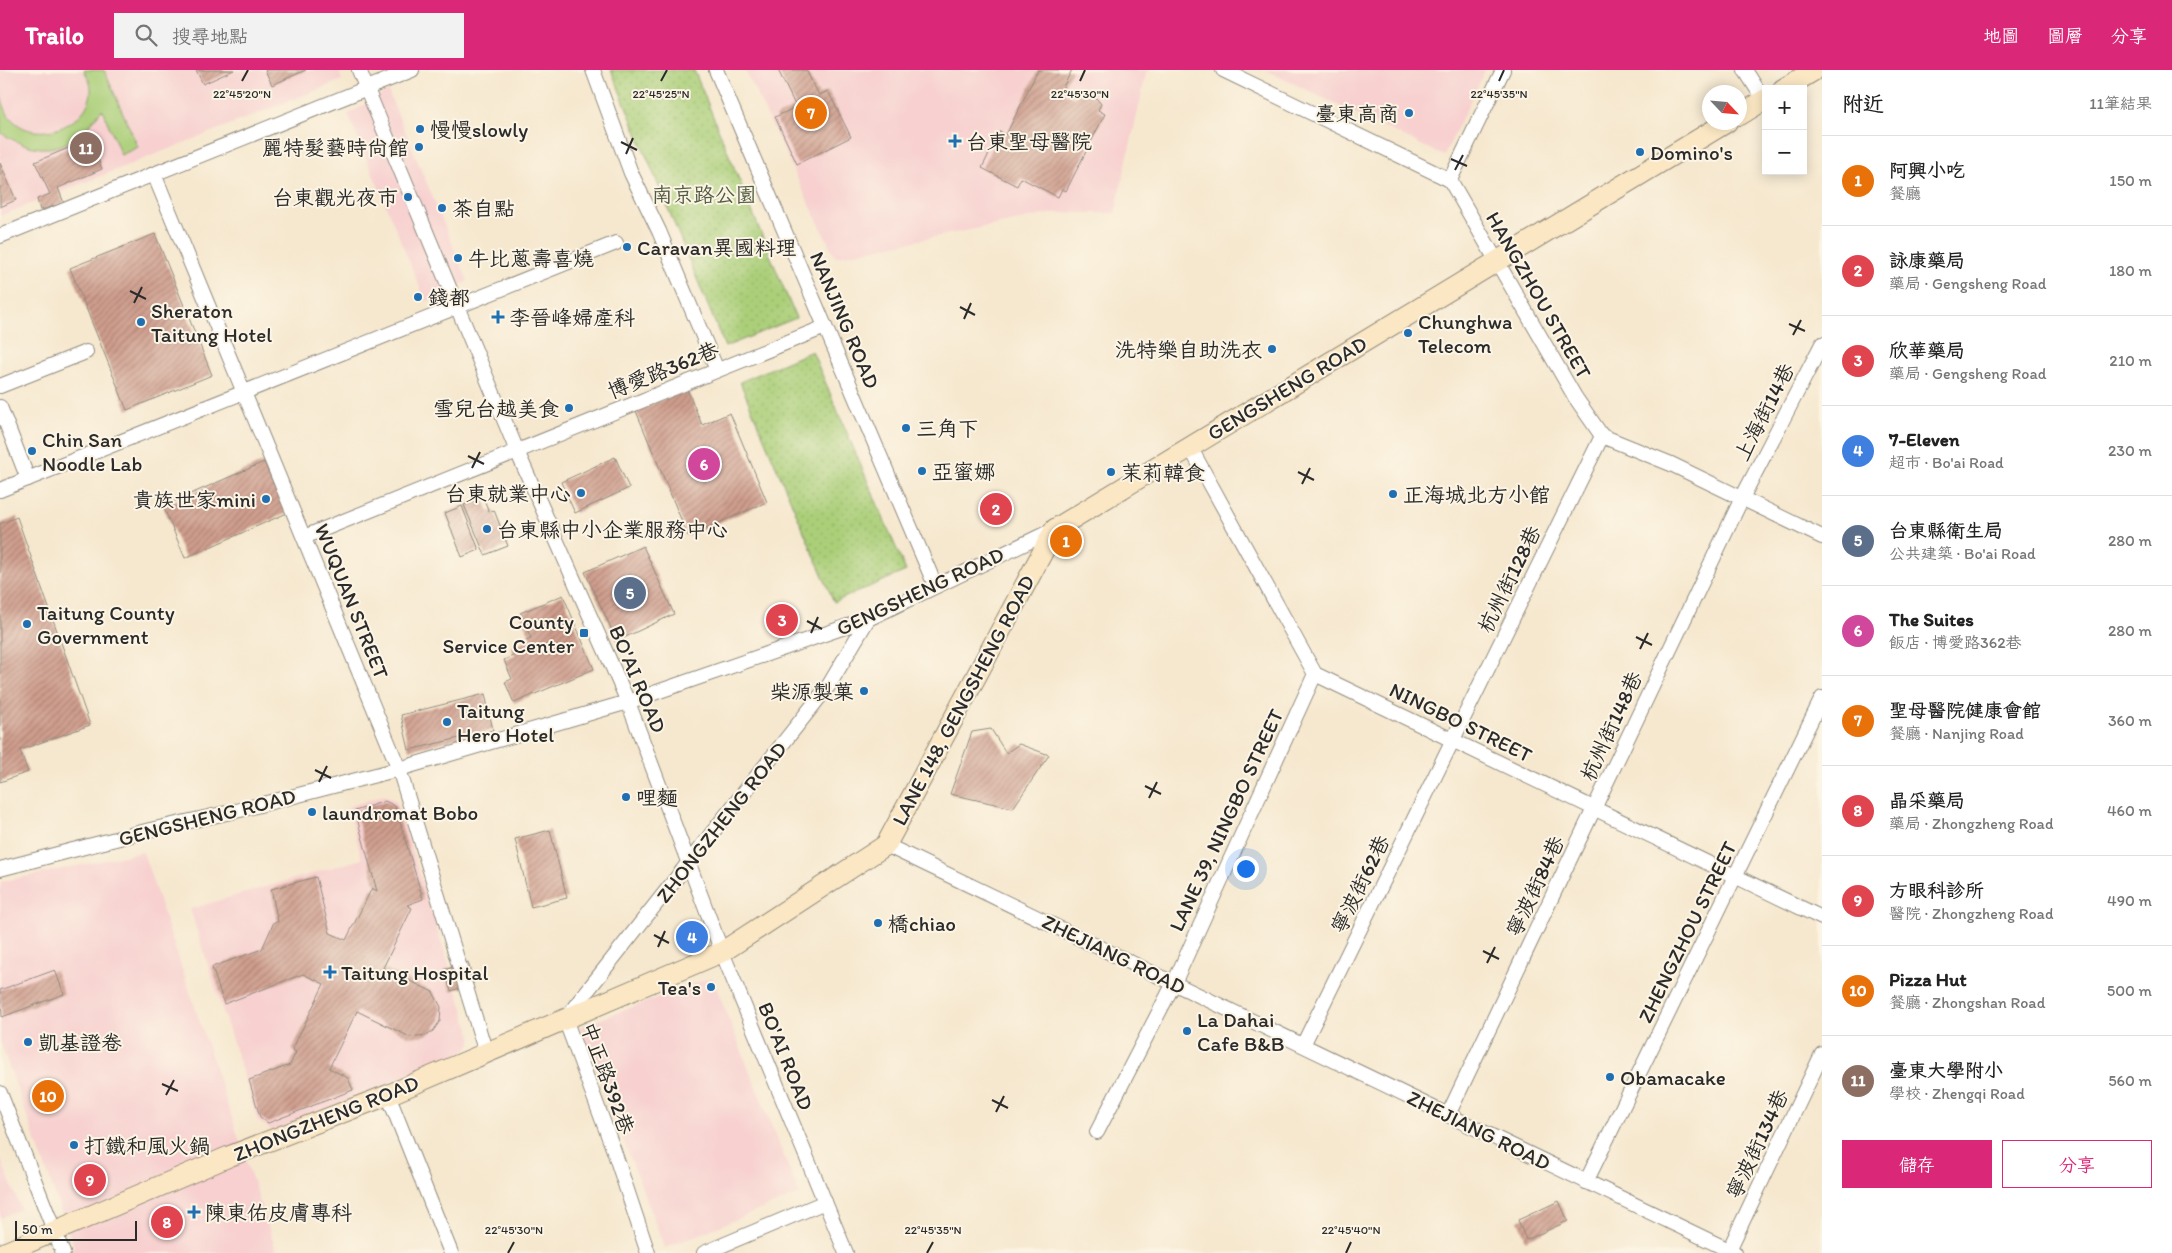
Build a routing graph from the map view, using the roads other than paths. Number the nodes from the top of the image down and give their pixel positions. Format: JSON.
{"nodes":[{"id":1,"x":359,"y":70,"type":"edge"},
{"id":2,"x":412,"y":70,"type":"edge"},
{"id":3,"x":592,"y":70,"type":"edge"},
{"id":4,"x":716,"y":70,"type":"edge"},
{"id":5,"x":1223,"y":70,"type":"edge"},
{"id":6,"x":1502,"y":70,"type":"edge"},
{"id":7,"x":1745,"y":70,"type":"edge"},
{"id":8,"x":1817,"y":70,"type":"edge"},
{"id":9,"x":1822,"y":76,"type":"edge"},
{"id":10,"x":1790,"y":85,"type":"edge"},
{"id":11,"x":366,"y":88,"type":"junction"},
{"id":12,"x":1762,"y":95,"type":"edge"},
{"id":13,"x":1762,"y":101,"type":"edge"},
{"id":14,"x":1747,"y":111,"type":"edge"},
{"id":15,"x":1713,"y":130,"type":"edge"},
{"id":16,"x":154,"y":174,"type":"junction"},
{"id":17,"x":1450,"y":180,"type":"junction"},
{"id":18,"x":0,"y":236,"type":"edge"},
{"id":19,"x":616,"y":243,"type":"dead end"},
{"id":20,"x":1496,"y":262,"type":"junction"},
{"id":21,"x":458,"y":307,"type":"junction"},
{"id":22,"x":825,"y":327,"type":"junction"},
{"id":23,"x":1822,"y":344,"type":"edge"},
{"id":24,"x":86,"y":352,"type":"dead end"},
{"id":25,"x":716,"y":370,"type":"junction"},
{"id":26,"x":0,"y":386,"type":"edge"},
{"id":27,"x":244,"y":392,"type":"junction"},
{"id":28,"x":0,"y":406,"type":"edge"},
{"id":29,"x":1602,"y":436,"type":"junction"},
{"id":30,"x":1190,"y":448,"type":"junction"},
{"id":31,"x":516,"y":451,"type":"junction"},
{"id":32,"x":28,"y":479,"type":"junction"},
{"id":33,"x":0,"y":490,"type":"edge"},
{"id":34,"x":1742,"y":498,"type":"junction"},
{"id":35,"x":1055,"y":529,"type":"junction"},
{"id":36,"x":1822,"y":536,"type":"edge"},
{"id":37,"x":304,"y":537,"type":"junction"},
{"id":38,"x":935,"y":585,"type":"junction"},
{"id":39,"x":868,"y":619,"type":"junction"},
{"id":40,"x":1316,"y":674,"type":"junction"},
{"id":41,"x":1822,"y":698,"type":"edge"},
{"id":42,"x":628,"y":702,"type":"junction"},
{"id":43,"x":1453,"y":740,"type":"junction"},
{"id":44,"x":399,"y":769,"type":"junction"},
{"id":45,"x":1594,"y":809,"type":"junction"},
{"id":46,"x":886,"y":845,"type":"junction"},
{"id":47,"x":688,"y":866,"type":"junction"},
{"id":48,"x":0,"y":869,"type":"edge"},
{"id":49,"x":1737,"y":876,"type":"junction"},
{"id":50,"x":1822,"y":918,"type":"edge"},
{"id":51,"x":722,"y":952,"type":"junction"},
{"id":52,"x":1174,"y":983,"type":"junction"},
{"id":53,"x":565,"y":1019,"type":"junction"},
{"id":54,"x":1303,"y":1045,"type":"junction"},
{"id":55,"x":486,"y":1053,"type":"junction"},
{"id":56,"x":1822,"y":1054,"type":"edge"},
{"id":57,"x":0,"y":1093,"type":"edge"},
{"id":58,"x":388,"y":1095,"type":"junction"},
{"id":59,"x":1448,"y":1115,"type":"junction"},
{"id":60,"x":1097,"y":1132,"type":"dead end"},
{"id":61,"x":1586,"y":1182,"type":"junction"},
{"id":62,"x":825,"y":1202,"type":"junction"},
{"id":63,"x":54,"y":1232,"type":"junction"},
{"id":64,"x":1732,"y":1252,"type":"edge"},
{"id":65,"x":4,"y":1253,"type":"edge"},
{"id":66,"x":62,"y":1253,"type":"edge"},
{"id":67,"x":451,"y":1253,"type":"edge"},
{"id":68,"x":648,"y":1253,"type":"edge"},
{"id":69,"x":704,"y":1253,"type":"edge"},
{"id":70,"x":846,"y":1253,"type":"edge"}],
"edges":[{"from":1,"to":11,"type":"street","name":"BO'AI ROAD"},
{"from":2,"to":11,"type":"street"},
{"from":3,"to":25,"type":"street"},
{"from":4,"to":22,"type":"street","name":"NANJING ROAD"},
{"from":5,"to":17,"type":"street"},
{"from":6,"to":17,"type":"street"},
{"from":7,"to":12,"type":"street"},
{"from":8,"to":9,"type":"street"},
{"from":8,"to":10,"type":"street"},
{"from":11,"to":16,"type":"street"},
{"from":11,"to":21,"type":"street","name":"BO'AI ROAD"},
{"from":13,"to":14,"type":"street"},
{"from":15,"to":20,"type":"street","name":"GENGSHENG ROAD"},
{"from":16,"to":18,"type":"street"},
{"from":16,"to":27,"type":"street","name":"WUQUAN STREET"},
{"from":17,"to":20,"type":"street","name":"HANGZHOU STREET"},
{"from":19,"to":21,"type":"street"},
{"from":20,"to":29,"type":"street","name":"HANGZHOU STREET"},
{"from":20,"to":30,"type":"street","name":"GENGSHENG ROAD"},
{"from":21,"to":27,"type":"street"},
{"from":21,"to":31,"type":"street","name":"BO'AI ROAD"},
{"from":22,"to":25,"type":"street","name":"博愛路362巷"},
{"from":22,"to":38,"type":"street","name":"NANJING ROAD"},
{"from":23,"to":34,"type":"street","name":"上海街14巷"},
{"from":24,"to":26,"type":"street"},
{"from":25,"to":31,"type":"street","name":"博愛路362巷"},
{"from":27,"to":32,"type":"street"},
{"from":27,"to":37,"type":"street","name":"WUQUAN STREET"},
{"from":28,"to":32,"type":"street"},
{"from":29,"to":34,"type":"street"},
{"from":29,"to":43,"type":"street","name":"杭州街128巷"},
{"from":30,"to":35,"type":"street","name":"GENGSHENG ROAD"},
{"from":30,"to":40,"type":"street"},
{"from":31,"to":37,"type":"street","name":"博愛路362巷"},
{"from":31,"to":42,"type":"street","name":"BO'AI ROAD"},
{"from":32,"to":33,"type":"street"},
{"from":34,"to":36,"type":"street"},
{"from":34,"to":45,"type":"street","name":"杭州街148巷"},
{"from":35,"to":38,"type":"street","name":"GENGSHENG ROAD"},
{"from":35,"to":46,"type":"street","name":"LANE 148, GENGSHENG ROAD"},
{"from":37,"to":44,"type":"street","name":"WUQUAN STREET"},
{"from":38,"to":39,"type":"street","name":"GENGSHENG ROAD"},
{"from":39,"to":42,"type":"street","name":"GENGSHENG ROAD"},
{"from":39,"to":47,"type":"street","name":"ZHONGZHENG ROAD"},
{"from":40,"to":43,"type":"street","name":"NINGBO STREET"},
{"from":40,"to":52,"type":"street","name":"LANE 39, NINGBO STREET"},
{"from":41,"to":49,"type":"street","name":"ZHENGZHOU STREET"},
{"from":42,"to":44,"type":"street","name":"GENGSHENG ROAD"},
{"from":42,"to":47,"type":"street","name":"BO'AI ROAD"},
{"from":43,"to":45,"type":"street","name":"NINGBO STREET"},
{"from":43,"to":54,"type":"street","name":"寧波街62巷"},
{"from":44,"to":48,"type":"street","name":"GENGSHENG ROAD"},
{"from":44,"to":55,"type":"street","name":"WUQUAN STREET"},
{"from":45,"to":49,"type":"street","name":"NINGBO STREET"},
{"from":45,"to":59,"type":"street","name":"寧波街84巷"},
{"from":46,"to":51,"type":"street"},
{"from":46,"to":52,"type":"street","name":"ZHEJIANG ROAD"},
{"from":47,"to":51,"type":"street","name":"BO'AI ROAD"},
{"from":47,"to":53,"type":"street","name":"ZHONGZHENG ROAD"},
{"from":49,"to":50,"type":"street","name":"NINGBO STREET"},
{"from":49,"to":61,"type":"street","name":"ZHENGZHOU STREET"},
{"from":51,"to":53,"type":"street","name":"ZHONGZHENG ROAD"},
{"from":51,"to":62,"type":"street","name":"BO'AI ROAD"},
{"from":52,"to":54,"type":"street","name":"ZHEJIANG ROAD"},
{"from":52,"to":60,"type":"street","name":"LANE 39, NINGBO STREET"},
{"from":53,"to":55,"type":"street","name":"ZHONGZHENG ROAD"},
{"from":53,"to":68,"type":"street","name":"中正路392巷"},
{"from":54,"to":59,"type":"street","name":"ZHEJIANG ROAD"},
{"from":55,"to":58,"type":"street","name":"ZHONGZHENG ROAD"},
{"from":56,"to":64,"type":"street","name":"寧波街134巷"},
{"from":57,"to":63,"type":"street"},
{"from":58,"to":63,"type":"street","name":"ZHONGZHENG ROAD"},
{"from":58,"to":67,"type":"street"},
{"from":59,"to":61,"type":"street","name":"ZHEJIANG ROAD"},
{"from":61,"to":64,"type":"street","name":"ZHEJIANG ROAD"},
{"from":62,"to":69,"type":"street"},
{"from":62,"to":70,"type":"street","name":"BO'AI ROAD"},
{"from":63,"to":65,"type":"street","name":"ZHONGZHENG ROAD"},
{"from":63,"to":66,"type":"street"}]}
